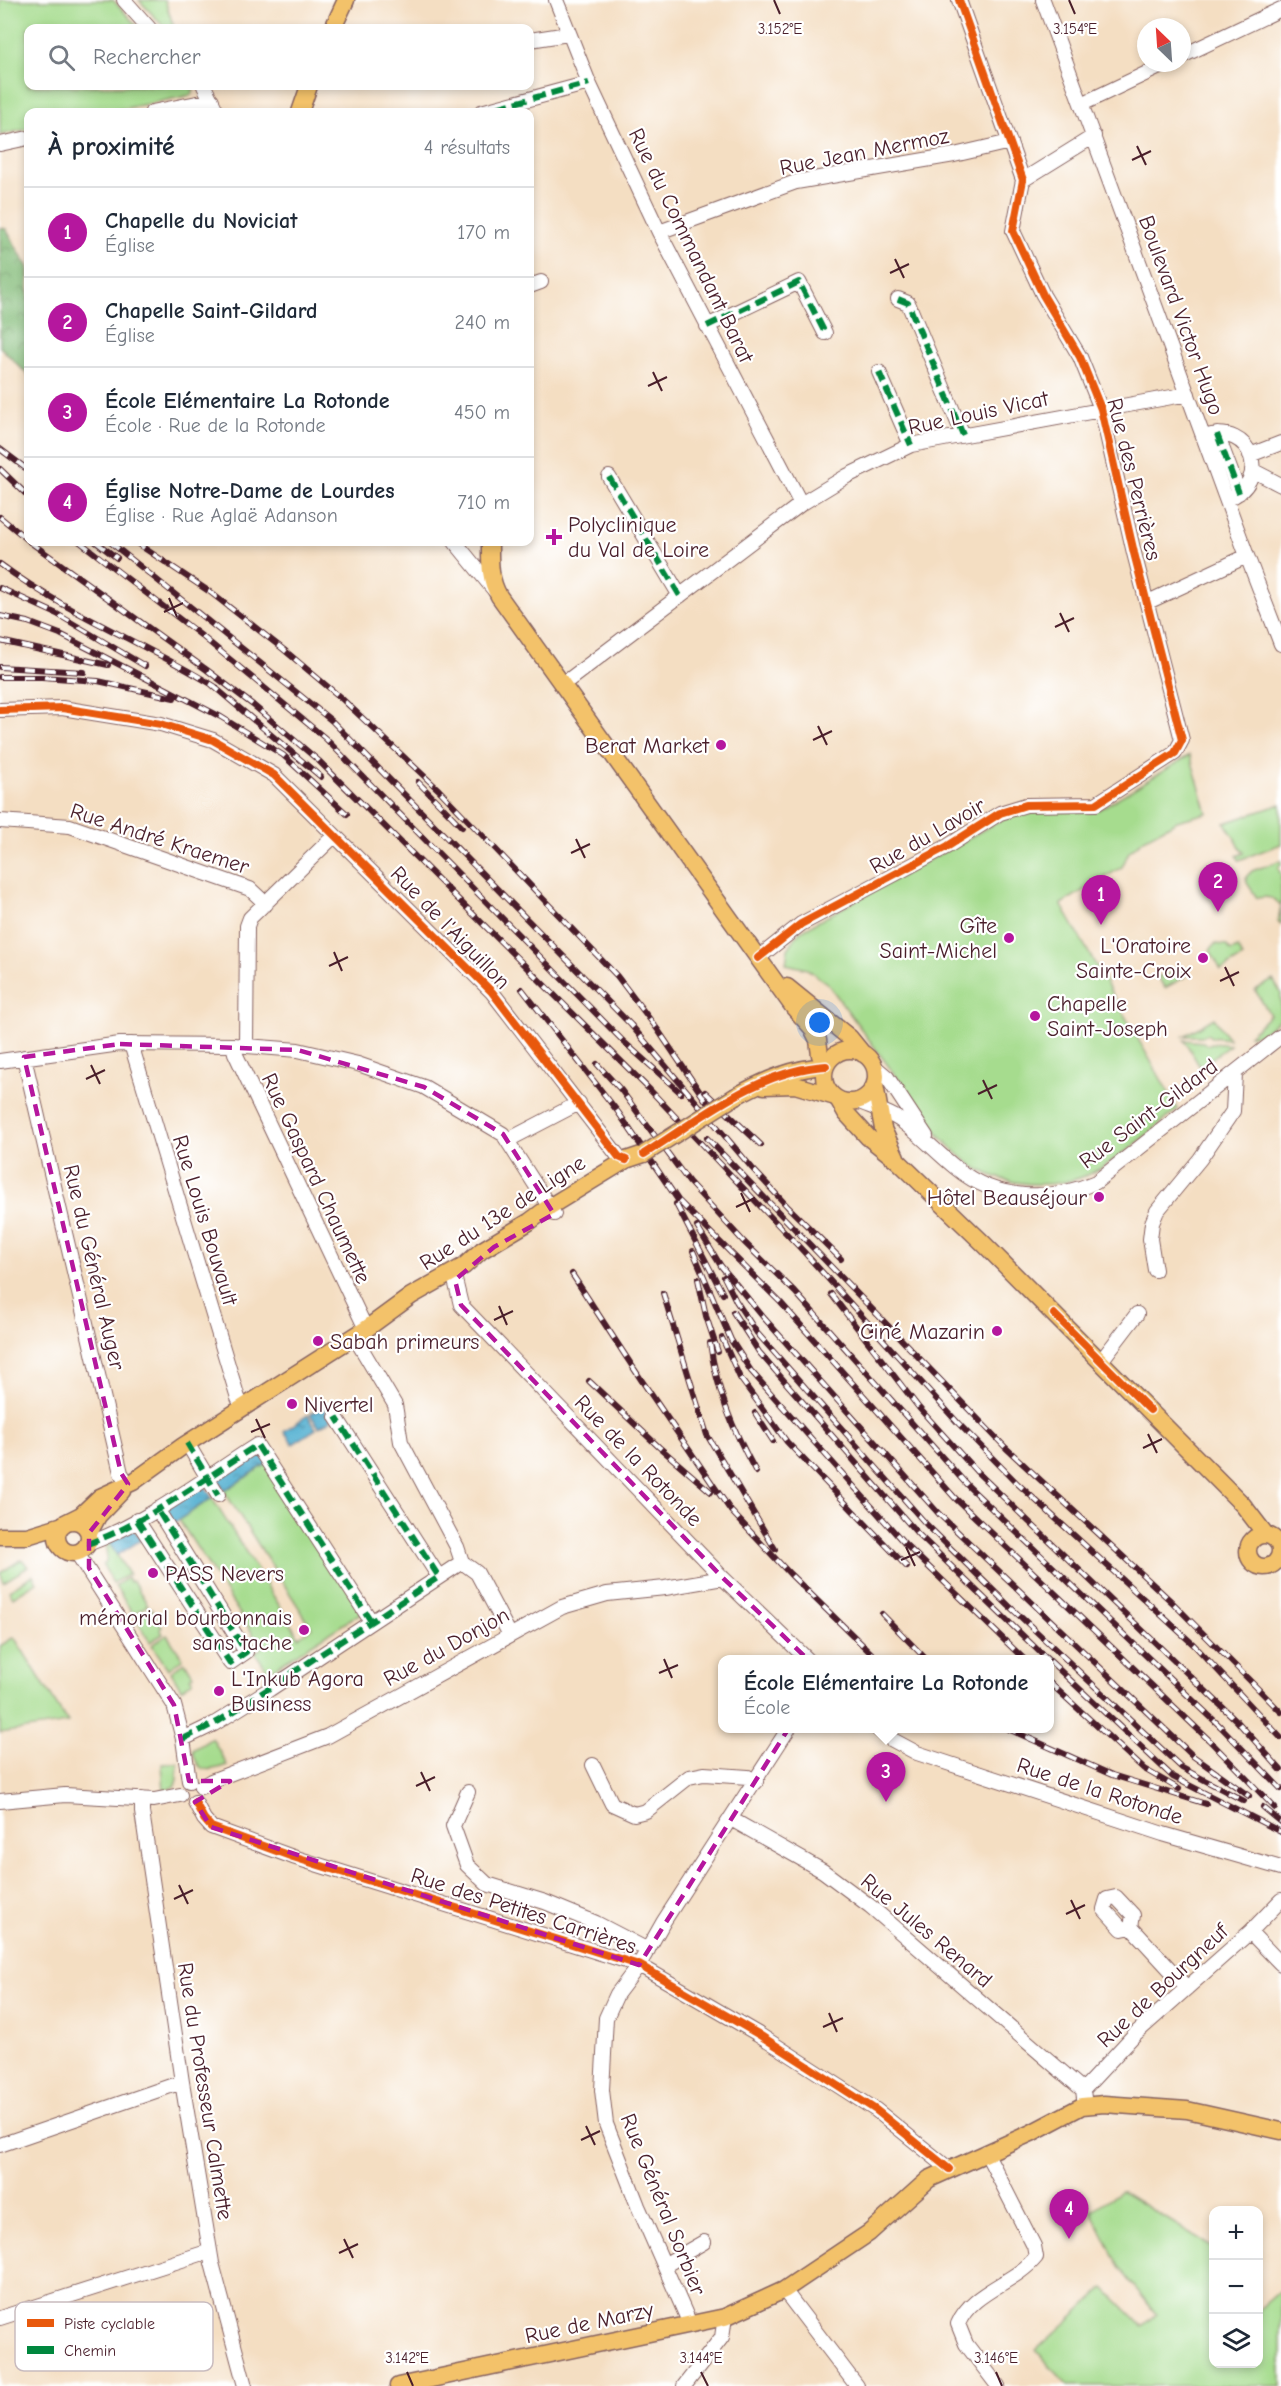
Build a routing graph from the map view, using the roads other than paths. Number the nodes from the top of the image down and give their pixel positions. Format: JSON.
{"nodes":[{"id":1,"x":124,"y":0,"type":"edge"},
{"id":2,"x":346,"y":0,"type":"edge"},
{"id":3,"x":556,"y":0,"type":"edge"},
{"id":4,"x":959,"y":0,"type":"edge"},
{"id":5,"x":1043,"y":0,"type":"edge"},
{"id":6,"x":1281,"y":9,"type":"edge"},
{"id":7,"x":145,"y":24,"type":"edge"},
{"id":8,"x":335,"y":24,"type":"edge"},
{"id":9,"x":568,"y":34,"type":"junction"},
{"id":10,"x":534,"y":39,"type":"edge"},
{"id":11,"x":1191,"y":52,"type":"edge"},
{"id":12,"x":1148,"y":72,"type":"edge"},
{"id":13,"x":589,"y":83,"type":"junction"},
{"id":14,"x":206,"y":90,"type":"edge"},
{"id":15,"x":308,"y":90,"type":"edge"},
{"id":16,"x":1082,"y":104,"type":"junction"},
{"id":17,"x":214,"y":106,"type":"edge"},
{"id":18,"x":193,"y":108,"type":"edge"},
{"id":19,"x":302,"y":108,"type":"edge"},
{"id":20,"x":496,"y":108,"type":"edge"},
{"id":21,"x":1094,"y":136,"type":"junction"},
{"id":22,"x":24,"y":139,"type":"edge"},
{"id":23,"x":1011,"y":142,"type":"junction"},
{"id":24,"x":0,"y":144,"type":"edge"},
{"id":25,"x":1023,"y":180,"type":"junction"},
{"id":26,"x":659,"y":232,"type":"junction"},
{"id":27,"x":898,"y":299,"type":"dead end"},
{"id":28,"x":707,"y":326,"type":"junction"},
{"id":29,"x":825,"y":333,"type":"dead end"},
{"id":30,"x":879,"y":372,"type":"dead end"},
{"id":31,"x":1188,"y":394,"type":"junction"},
{"id":32,"x":1101,"y":409,"type":"junction"},
{"id":33,"x":963,"y":435,"type":"junction"},
{"id":34,"x":1210,"y":435,"type":"junction"},
{"id":35,"x":1281,"y":443,"type":"edge"},
{"id":36,"x":911,"y":445,"type":"junction"},
{"id":37,"x":1250,"y":455,"type":"junction"},
{"id":38,"x":1252,"y":470,"type":"junction"},
{"id":39,"x":609,"y":477,"type":"dead end"},
{"id":40,"x":1281,"y":485,"type":"edge"},
{"id":41,"x":1233,"y":496,"type":"junction"},
{"id":42,"x":801,"y":504,"type":"junction"},
{"id":43,"x":458,"y":546,"type":"edge"},
{"id":44,"x":490,"y":546,"type":"edge"},
{"id":45,"x":1246,"y":556,"type":"junction"},
{"id":46,"x":499,"y":596,"type":"junction"},
{"id":47,"x":680,"y":596,"type":"junction"},
{"id":48,"x":1148,"y":602,"type":"junction"},
{"id":49,"x":1281,"y":644,"type":"edge"},
{"id":50,"x":562,"y":685,"type":"junction"},
{"id":51,"x":0,"y":710,"type":"edge"},
{"id":52,"x":1182,"y":740,"type":"joint"},
{"id":53,"x":0,"y":821,"type":"edge"},
{"id":54,"x":334,"y":836,"type":"junction"},
{"id":55,"x":266,"y":904,"type":"junction"},
{"id":56,"x":762,"y":964,"type":"junction"},
{"id":57,"x":1281,"y":1036,"type":"edge"},
{"id":58,"x":131,"y":1044,"type":"junction"},
{"id":59,"x":240,"y":1045,"type":"junction"},
{"id":60,"x":24,"y":1057,"type":"junction"},
{"id":61,"x":869,"y":1060,"type":"junction"},
{"id":62,"x":0,"y":1061,"type":"edge"},
{"id":63,"x":826,"y":1066,"type":"junction"},
{"id":64,"x":1235,"y":1074,"type":"junction"},
{"id":65,"x":874,"y":1085,"type":"junction"},
{"id":66,"x":752,"y":1088,"type":"junction"},
{"id":67,"x":835,"y":1097,"type":"junction"},
{"id":68,"x":857,"y":1101,"type":"junction"},
{"id":69,"x":579,"y":1103,"type":"junction"},
{"id":70,"x":879,"y":1111,"type":"junction"},
{"id":71,"x":508,"y":1140,"type":"junction"},
{"id":72,"x":934,"y":1148,"type":"junction"},
{"id":73,"x":644,"y":1154,"type":"junction"},
{"id":74,"x":626,"y":1160,"type":"junction"},
{"id":75,"x":898,"y":1161,"type":"junction"},
{"id":76,"x":549,"y":1205,"type":"junction"},
{"id":77,"x":530,"y":1225,"type":"junction"},
{"id":78,"x":1155,"y":1270,"type":"dead end"},
{"id":79,"x":454,"y":1280,"type":"junction"},
{"id":80,"x":402,"y":1304,"type":"junction"},
{"id":81,"x":1137,"y":1314,"type":"dead end"},
{"id":82,"x":360,"y":1333,"type":"junction"},
{"id":83,"x":1101,"y":1361,"type":"junction"},
{"id":84,"x":243,"y":1407,"type":"junction"},
{"id":85,"x":336,"y":1417,"type":"dead end"},
{"id":86,"x":188,"y":1443,"type":"junction"},
{"id":87,"x":207,"y":1477,"type":"junction"},
{"id":88,"x":131,"y":1483,"type":"junction"},
{"id":89,"x":218,"y":1495,"type":"dead end"},
{"id":90,"x":157,"y":1509,"type":"junction"},
{"id":91,"x":137,"y":1520,"type":"junction"},
{"id":92,"x":64,"y":1524,"type":"junction"},
{"id":93,"x":1260,"y":1531,"type":"junction"},
{"id":94,"x":0,"y":1536,"type":"edge"},
{"id":95,"x":85,"y":1544,"type":"junction"},
{"id":96,"x":0,"y":1545,"type":"edge"},
{"id":97,"x":60,"y":1546,"type":"junction"},
{"id":98,"x":1278,"y":1561,"type":"edge"},
{"id":99,"x":462,"y":1562,"type":"junction"},
{"id":100,"x":439,"y":1577,"type":"junction"},
{"id":101,"x":723,"y":1578,"type":"junction"},
{"id":102,"x":371,"y":1621,"type":"junction"},
{"id":103,"x":510,"y":1635,"type":"junction"},
{"id":104,"x":804,"y":1655,"type":"edge"},
{"id":105,"x":786,"y":1733,"type":"edge"},
{"id":106,"x":882,"y":1733,"type":"edge"},
{"id":107,"x":183,"y":1739,"type":"junction"},
{"id":108,"x":592,"y":1765,"type":"dead end"},
{"id":109,"x":756,"y":1782,"type":"junction"},
{"id":110,"x":195,"y":1784,"type":"junction"},
{"id":111,"x":468,"y":1792,"type":"dead end"},
{"id":112,"x":180,"y":1795,"type":"junction"},
{"id":113,"x":142,"y":1799,"type":"junction"},
{"id":114,"x":0,"y":1801,"type":"edge"},
{"id":115,"x":195,"y":1802,"type":"junction"},
{"id":116,"x":731,"y":1818,"type":"junction"},
{"id":117,"x":1281,"y":1868,"type":"edge"},
{"id":118,"x":1281,"y":1900,"type":"edge"},
{"id":119,"x":1131,"y":1927,"type":"dead end"},
{"id":120,"x":1250,"y":1932,"type":"junction"},
{"id":121,"x":648,"y":1950,"type":"junction"},
{"id":122,"x":1281,"y":1964,"type":"edge"},
{"id":123,"x":639,"y":1965,"type":"junction"},
{"id":124,"x":1188,"y":1988,"type":"junction"},
{"id":125,"x":182,"y":2082,"type":"junction"},
{"id":126,"x":1084,"y":2098,"type":"junction"},
{"id":127,"x":1281,"y":2131,"type":"edge"},
{"id":128,"x":0,"y":2145,"type":"edge"},
{"id":129,"x":986,"y":2152,"type":"junction"},
{"id":130,"x":949,"y":2169,"type":"junction"},
{"id":131,"x":704,"y":2242,"type":"dead end"},
{"id":132,"x":210,"y":2252,"type":"junction"},
{"id":133,"x":664,"y":2265,"type":"junction"},
{"id":134,"x":784,"y":2290,"type":"junction"},
{"id":135,"x":51,"y":2302,"type":"edge"},
{"id":136,"x":15,"y":2313,"type":"edge"},
{"id":137,"x":725,"y":2317,"type":"junction"},
{"id":138,"x":0,"y":2318,"type":"edge"},
{"id":139,"x":690,"y":2324,"type":"junction"},
{"id":140,"x":245,"y":2386,"type":"edge"},
{"id":141,"x":398,"y":2386,"type":"edge"},
{"id":142,"x":684,"y":2386,"type":"edge"},
{"id":143,"x":857,"y":2386,"type":"edge"},
{"id":144,"x":998,"y":2386,"type":"edge"}],
"edges":[{"from":1,"to":7,"type":"street"},
{"from":2,"to":8,"type":"main road"},
{"from":3,"to":9,"type":"street","name":"Rue du Commandant Barat"},
{"from":4,"to":23,"type":"street","name":"Rue des Perrières"},
{"from":5,"to":16,"type":"street","name":"Boulevard Victor Hugo"},
{"from":6,"to":11,"type":"street"},
{"from":9,"to":10,"type":"street"},
{"from":9,"to":13,"type":"street","name":"Rue du Commandant Barat"},
{"from":12,"to":16,"type":"street"},
{"from":13,"to":20,"type":"street"},
{"from":13,"to":26,"type":"street","name":"Rue du Commandant Barat"},
{"from":14,"to":17,"type":"street"},
{"from":15,"to":19,"type":"main road"},
{"from":16,"to":21,"type":"street","name":"Boulevard Victor Hugo"},
{"from":17,"to":18,"type":"street"},
{"from":21,"to":25,"type":"street"},
{"from":21,"to":31,"type":"street","name":"Boulevard Victor Hugo"},
{"from":22,"to":24,"type":"street"},
{"from":23,"to":25,"type":"street","name":"Rue des Perrières"},
{"from":23,"to":26,"type":"street","name":"Rue Jean Mermoz"},
{"from":25,"to":32,"type":"street","name":"Rue des Perrières"},
{"from":26,"to":28,"type":"street","name":"Rue du Commandant Barat"},
{"from":27,"to":33,"type":"street"},
{"from":28,"to":29,"type":"street"},
{"from":28,"to":42,"type":"street","name":"Rue du Commandant Barat"},
{"from":30,"to":36,"type":"street"},
{"from":31,"to":32,"type":"street","name":"Rue Louis Vicat"},
{"from":31,"to":34,"type":"street","name":"Boulevard Victor Hugo"},
{"from":32,"to":33,"type":"street","name":"Rue Louis Vicat"},
{"from":32,"to":48,"type":"street","name":"Rue des Perrières"},
{"from":33,"to":36,"type":"street","name":"Rue Louis Vicat"},
{"from":34,"to":37,"type":"street"},
{"from":34,"to":41,"type":"street","name":"Boulevard Victor Hugo"},
{"from":35,"to":37,"type":"street"},
{"from":36,"to":42,"type":"street","name":"Rue Louis Vicat"},
{"from":37,"to":38,"type":"street"},
{"from":38,"to":40,"type":"street"},
{"from":38,"to":41,"type":"street"},
{"from":39,"to":47,"type":"street"},
{"from":41,"to":45,"type":"street","name":"Boulevard Victor Hugo"},
{"from":42,"to":47,"type":"street","name":"Rue Louis Vicat"},
{"from":43,"to":46,"type":"street"},
{"from":44,"to":46,"type":"main road"},
{"from":45,"to":48,"type":"street"},
{"from":45,"to":49,"type":"street","name":"Boulevard Victor Hugo"},
{"from":46,"to":50,"type":"main road"},
{"from":47,"to":50,"type":"street","name":"Rue Louis Vicat"},
{"from":48,"to":52,"type":"street","name":"Rue des Perrières"},
{"from":50,"to":56,"type":"main road"},
{"from":51,"to":54,"type":"street","name":"Rue de l'Aiguillon"},
{"from":52,"to":56,"type":"street","name":"Rue du Lavoir"},
{"from":53,"to":55,"type":"street","name":"Rue André Kraemer"},
{"from":54,"to":55,"type":"street"},
{"from":54,"to":69,"type":"street","name":"Rue de l'Aiguillon"},
{"from":55,"to":59,"type":"street"},
{"from":56,"to":61,"type":"main road"},
{"from":56,"to":63,"type":"main road"},
{"from":57,"to":64,"type":"street","name":"Rue Saint-Gildard"},
{"from":58,"to":59,"type":"street"},
{"from":58,"to":60,"type":"street"},
{"from":58,"to":84,"type":"street","name":"Rue Louis Bouvault"},
{"from":59,"to":71,"type":"street"},
{"from":59,"to":82,"type":"street","name":"Rue Gaspard Chaumette"},
{"from":60,"to":62,"type":"street"},
{"from":60,"to":88,"type":"street","name":"Rue du Général Auger"},
{"from":61,"to":63,"type":"main road"},
{"from":61,"to":65,"type":"main road"},
{"from":61,"to":72,"type":"street","name":"Rue Saint-Gildard"},
{"from":63,"to":66,"type":"main road","name":"Rue du 13e de Ligne"},
{"from":63,"to":67,"type":"main road"},
{"from":64,"to":72,"type":"street","name":"Rue Saint-Gildard"},
{"from":64,"to":78,"type":"street"},
{"from":65,"to":68,"type":"main road"},
{"from":65,"to":70,"type":"main road"},
{"from":66,"to":67,"type":"main road","name":"Rue du 13e de Ligne"},
{"from":66,"to":73,"type":"main road","name":"Rue du 13e de Ligne","bridge":true},
{"from":67,"to":68,"type":"main road"},
{"from":67,"to":75,"type":"main road"},
{"from":68,"to":70,"type":"street","name":"Rue Saint-Gildard"},
{"from":69,"to":71,"type":"street"},
{"from":69,"to":74,"type":"street","name":"Rue de l'Aiguillon"},
{"from":70,"to":72,"type":"street","name":"Rue Saint-Gildard"},
{"from":70,"to":75,"type":"main road"},
{"from":71,"to":76,"type":"street"},
{"from":73,"to":74,"type":"main road","name":"Rue du 13e de Ligne"},
{"from":73,"to":76,"type":"main road"},
{"from":74,"to":76,"type":"main road","name":"Rue du 13e de Ligne"},
{"from":75,"to":83,"type":"main road"},
{"from":76,"to":77,"type":"main road","name":"Rue du 13e de Ligne"},
{"from":77,"to":79,"type":"main road","name":"Rue du 13e de Ligne"},
{"from":77,"to":80,"type":"main road","name":"Rue du 13e de Ligne"},
{"from":79,"to":80,"type":"main road","name":"Rue du 13e de Ligne"},
{"from":79,"to":101,"type":"street","name":"Rue de la Rotonde"},
{"from":80,"to":82,"type":"main road","name":"Rue du 13e de Ligne"},
{"from":81,"to":83,"type":"street"},
{"from":82,"to":84,"type":"main road","name":"Rue du 13e de Ligne"},
{"from":82,"to":99,"type":"street","name":"Rue Gaspard Chaumette"},
{"from":83,"to":93,"type":"main road"},
{"from":84,"to":86,"type":"main road","name":"Rue du 13e de Ligne"},
{"from":85,"to":100,"type":"street"},
{"from":86,"to":87,"type":"street"},
{"from":86,"to":88,"type":"main road","name":"Rue du 13e de Ligne"},
{"from":87,"to":89,"type":"street"},
{"from":87,"to":90,"type":"street"},
{"from":87,"to":102,"type":"street"},
{"from":88,"to":92,"type":"main road","name":"Rue du 13e de Ligne"},
{"from":88,"to":95,"type":"main road","name":"Rue du 13e de Ligne"},
{"from":90,"to":91,"type":"street"},
{"from":90,"to":91,"type":"street"},
{"from":91,"to":95,"type":"street"},
{"from":92,"to":94,"type":"main road","name":"Rue du 13e de Ligne"},
{"from":92,"to":95,"type":"main road"},
{"from":92,"to":97,"type":"main road"},
{"from":93,"to":98,"type":"main road"},
{"from":93,"to":98,"type":"main road"},
{"from":95,"to":97,"type":"main road"},
{"from":95,"to":107,"type":"street"},
{"from":96,"to":97,"type":"main road"},
{"from":99,"to":100,"type":"street"},
{"from":99,"to":103,"type":"street"},
{"from":100,"to":102,"type":"street"},
{"from":101,"to":103,"type":"street","name":"Rue du Donjon"},
{"from":101,"to":104,"type":"street","name":"Rue de la Rotonde"},
{"from":102,"to":107,"type":"street"},
{"from":103,"to":110,"type":"street","name":"Rue du Donjon"},
{"from":105,"to":109,"type":"street","name":"Rue Général Sorbier"},
{"from":106,"to":117,"type":"street","name":"Rue de la Rotonde"},
{"from":107,"to":110,"type":"street"},
{"from":108,"to":109,"type":"street"},
{"from":109,"to":116,"type":"street","name":"Rue Général Sorbier"},
{"from":110,"to":112,"type":"street"},
{"from":110,"to":115,"type":"street"},
{"from":111,"to":121,"type":"street"},
{"from":112,"to":113,"type":"street"},
{"from":112,"to":115,"type":"street"},
{"from":113,"to":114,"type":"street"},
{"from":113,"to":125,"type":"street","name":"Rue du Professeur Calmette"},
{"from":115,"to":123,"type":"street","name":"Rue des Petites Carrières"},
{"from":116,"to":121,"type":"street","name":"Rue Général Sorbier"},
{"from":116,"to":126,"type":"street","name":"Rue Jules Renard"},
{"from":118,"to":120,"type":"street","name":"Rue de Bourgneuf"},
{"from":119,"to":124,"type":"street"},
{"from":120,"to":122,"type":"street"},
{"from":120,"to":124,"type":"street","name":"Rue de Bourgneuf"},
{"from":121,"to":123,"type":"street","name":"Rue Général Sorbier"},
{"from":123,"to":130,"type":"street","name":"Rue des Petites Carrières"},
{"from":123,"to":133,"type":"street","name":"Rue Général Sorbier"},
{"from":124,"to":126,"type":"street","name":"Rue de Bourgneuf"},
{"from":125,"to":128,"type":"street"},
{"from":125,"to":132,"type":"street","name":"Rue du Professeur Calmette"},
{"from":126,"to":127,"type":"main road"},
{"from":126,"to":129,"type":"main road","name":"Rue de Marzy"},
{"from":129,"to":130,"type":"main road","name":"Rue de Marzy"},
{"from":129,"to":144,"type":"street"},
{"from":130,"to":134,"type":"main road","name":"Rue de Marzy"},
{"from":131,"to":133,"type":"street"},
{"from":132,"to":135,"type":"street"},
{"from":132,"to":140,"type":"street","name":"Rue du Professeur Calmette"},
{"from":133,"to":139,"type":"street","name":"Rue Général Sorbier"},
{"from":134,"to":137,"type":"main road","name":"Rue de Marzy"},
{"from":134,"to":143,"type":"street"},
{"from":136,"to":138,"type":"street"},
{"from":137,"to":139,"type":"main road","name":"Rue de Marzy"},
{"from":137,"to":142,"type":"street"},
{"from":139,"to":141,"type":"main road","name":"Rue de Marzy"}]}
